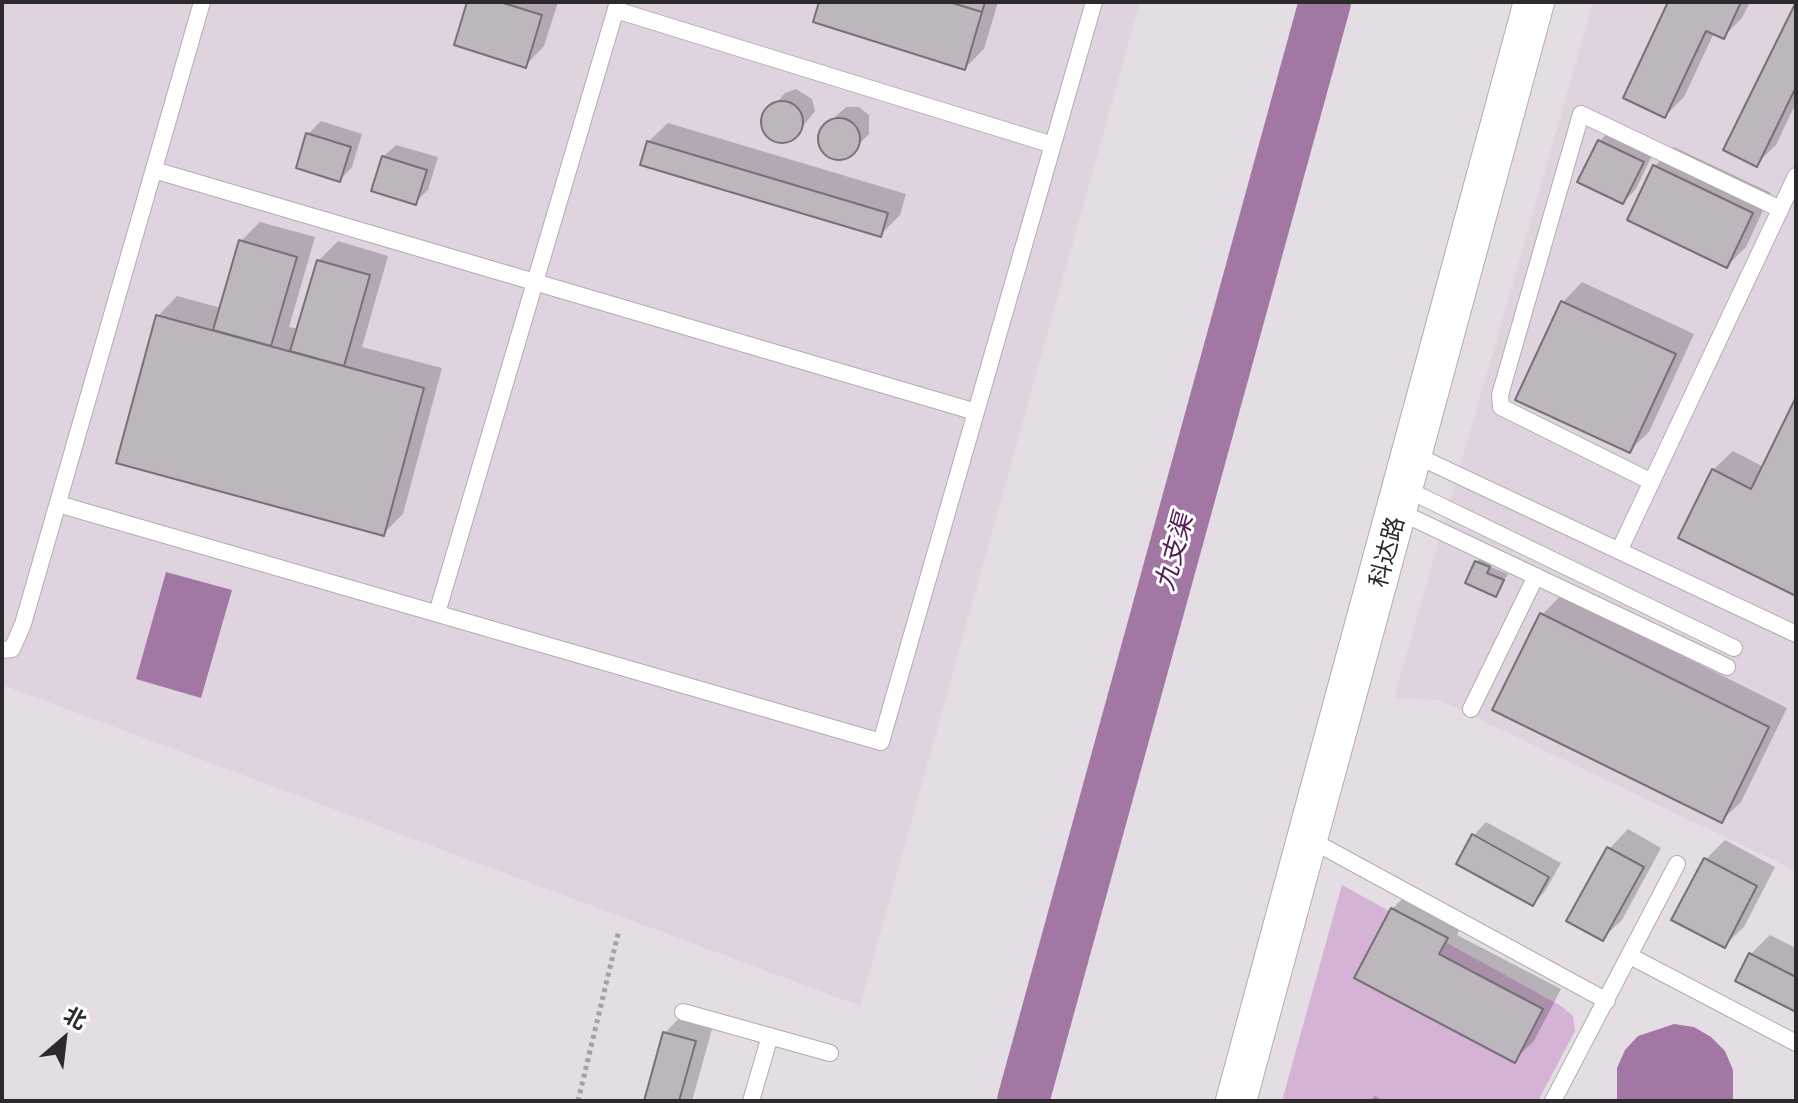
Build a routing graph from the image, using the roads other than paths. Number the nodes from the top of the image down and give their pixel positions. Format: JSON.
{"nodes":[{"id":1,"x":202,"y":2,"type":"edge"},
{"id":2,"x":1094,"y":2,"type":"edge"},
{"id":3,"x":1534,"y":2,"type":"edge"},
{"id":4,"x":617,"y":6,"type":"edge"},
{"id":5,"x":1053,"y":145,"type":"junction"},
{"id":6,"x":154,"y":170,"type":"junction"},
{"id":7,"x":1796,"y":176,"type":"edge"},
{"id":8,"x":1780,"y":209,"type":"junction"},
{"id":9,"x":535,"y":282,"type":"junction"},
{"id":10,"x":976,"y":412,"type":"junction"},
{"id":11,"x":1652,"y":482,"type":"junction"},
{"id":12,"x":1405,"y":484,"type":"junction"},
{"id":13,"x":58,"y":504,"type":"junction"},
{"id":14,"x":1619,"y":551,"type":"junction"},
{"id":15,"x":1536,"y":576,"type":"junction"},
{"id":16,"x":437,"y":613,"type":"junction"},
{"id":17,"x":1796,"y":634,"type":"edge"},
{"id":18,"x":1734,"y":648,"type":"dead end"},
{"id":19,"x":2,"y":650,"type":"edge"},
{"id":20,"x":1727,"y":667,"type":"dead end"},
{"id":21,"x":1471,"y":709,"type":"dead end"},
{"id":22,"x":1309,"y":839,"type":"junction"},
{"id":23,"x":1677,"y":864,"type":"dead end"},
{"id":24,"x":1630,"y":956,"type":"junction"},
{"id":25,"x":1607,"y":1001,"type":"junction"},
{"id":26,"x":683,"y":1012,"type":"dead end"},
{"id":27,"x":770,"y":1036,"type":"junction"},
{"id":28,"x":1796,"y":1043,"type":"edge"},
{"id":29,"x":830,"y":1053,"type":"dead end"},
{"id":30,"x":751,"y":1101,"type":"edge"},
{"id":31,"x":1236,"y":1101,"type":"edge"},
{"id":32,"x":1553,"y":1101,"type":"edge"}],
"edges":[{"from":1,"to":6,"type":"lane"},
{"from":2,"to":5,"type":"lane"},
{"from":3,"to":12,"type":"street","name":"科达路"},
{"from":4,"to":5,"type":"lane"},
{"from":4,"to":9,"type":"lane"},
{"from":5,"to":10,"type":"lane"},
{"from":6,"to":9,"type":"lane"},
{"from":6,"to":13,"type":"lane"},
{"from":7,"to":8,"type":"lane"},
{"from":8,"to":11,"type":"lane"},
{"from":8,"to":11,"type":"lane"},
{"from":9,"to":10,"type":"lane"},
{"from":9,"to":16,"type":"lane"},
{"from":10,"to":16,"type":"lane"},
{"from":11,"to":14,"type":"lane"},
{"from":12,"to":14,"type":"lane"},
{"from":12,"to":15,"type":"lane"},
{"from":12,"to":18,"type":"lane"},
{"from":12,"to":22,"type":"street","name":"科达路"},
{"from":13,"to":16,"type":"lane"},
{"from":13,"to":19,"type":"lane"},
{"from":14,"to":17,"type":"lane"},
{"from":15,"to":20,"type":"lane"},
{"from":15,"to":21,"type":"lane"},
{"from":22,"to":25,"type":"lane"},
{"from":22,"to":31,"type":"street","name":"科达路"},
{"from":23,"to":24,"type":"lane"},
{"from":24,"to":25,"type":"lane"},
{"from":24,"to":28,"type":"lane"},
{"from":25,"to":32,"type":"lane"},
{"from":26,"to":27,"type":"lane"},
{"from":27,"to":29,"type":"lane"},
{"from":27,"to":30,"type":"lane"}]}
